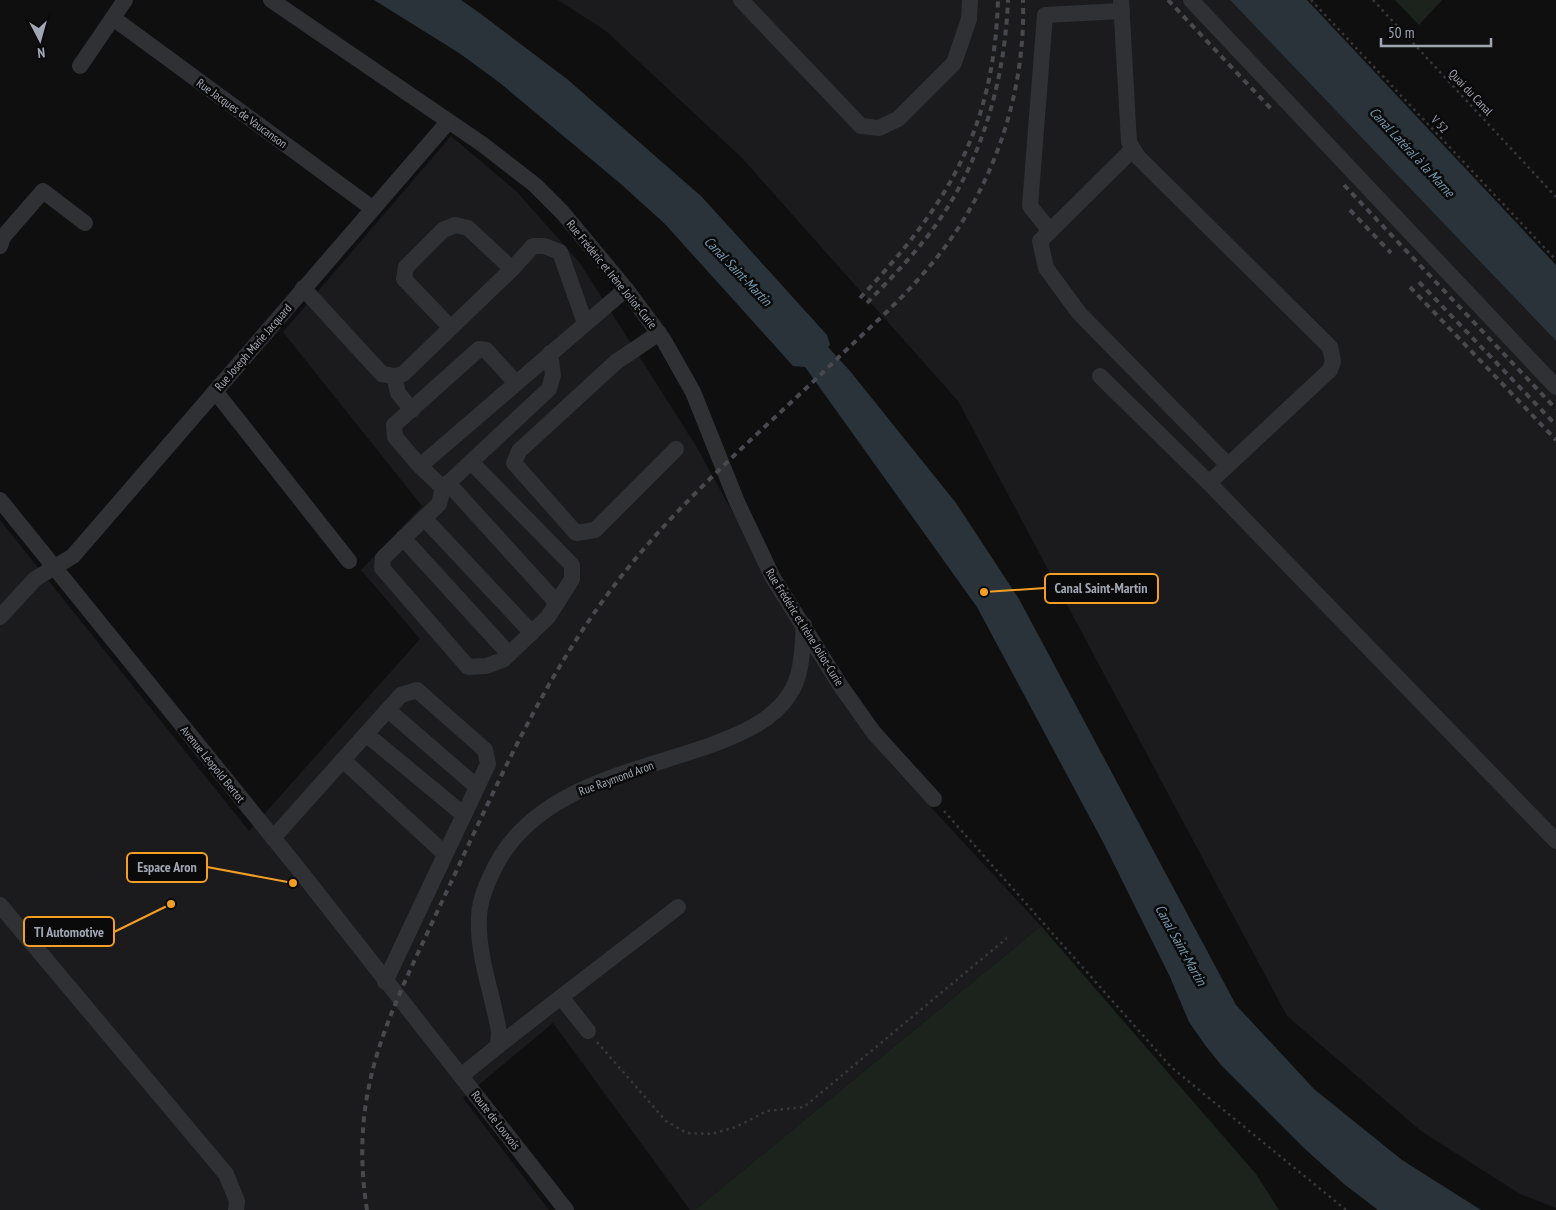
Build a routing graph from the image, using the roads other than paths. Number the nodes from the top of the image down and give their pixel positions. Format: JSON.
{"nodes":[{"id":1,"x":125,"y":0,"type":"edge"},
{"id":2,"x":271,"y":0,"type":"edge"},
{"id":3,"x":741,"y":0,"type":"edge"},
{"id":4,"x":970,"y":0,"type":"edge"},
{"id":5,"x":1191,"y":0,"type":"edge"},
{"id":6,"x":1121,"y":5,"type":"edge"},
{"id":7,"x":113,"y":18,"type":"junction"},
{"id":8,"x":80,"y":66,"type":"dead end"},
{"id":9,"x":448,"y":122,"type":"junction"},
{"id":10,"x":1134,"y":149,"type":"junction"},
{"id":11,"x":372,"y":208,"type":"junction"},
{"id":12,"x":85,"y":223,"type":"dead end"},
{"id":13,"x":1050,"y":231,"type":"junction"},
{"id":14,"x":0,"y":246,"type":"edge"},
{"id":15,"x":512,"y":269,"type":"junction"},
{"id":16,"x":303,"y":288,"type":"junction"},
{"id":17,"x":626,"y":288,"type":"junction"},
{"id":18,"x":585,"y":323,"type":"junction"},
{"id":19,"x":451,"y":328,"type":"junction"},
{"id":20,"x":659,"y":332,"type":"junction"},
{"id":21,"x":550,"y":353,"type":"junction"},
{"id":22,"x":394,"y":376,"type":"junction"},
{"id":23,"x":1100,"y":376,"type":"dead end"},
{"id":24,"x":516,"y":383,"type":"junction"},
{"id":25,"x":1556,"y":387,"type":"edge"},
{"id":26,"x":215,"y":391,"type":"junction"},
{"id":27,"x":412,"y":410,"type":"junction"},
{"id":28,"x":676,"y":449,"type":"dead end"},
{"id":29,"x":471,"y":462,"type":"junction"},
{"id":30,"x":1228,"y":464,"type":"junction"},
{"id":31,"x":420,"y":466,"type":"junction"},
{"id":32,"x":1209,"y":483,"type":"junction"},
{"id":33,"x":446,"y":486,"type":"junction"},
{"id":34,"x":0,"y":500,"type":"edge"},
{"id":35,"x":424,"y":518,"type":"junction"},
{"id":36,"x":403,"y":538,"type":"junction"},
{"id":37,"x":349,"y":561,"type":"dead end"},
{"id":38,"x":54,"y":567,"type":"junction"},
{"id":39,"x":557,"y":603,"type":"junction"},
{"id":40,"x":0,"y":617,"type":"edge"},
{"id":41,"x":804,"y":625,"type":"junction"},
{"id":42,"x":532,"y":633,"type":"junction"},
{"id":43,"x":509,"y":654,"type":"junction"},
{"id":44,"x":388,"y":710,"type":"junction"},
{"id":45,"x":366,"y":734,"type":"junction"},
{"id":46,"x":343,"y":760,"type":"junction"},
{"id":47,"x":477,"y":788,"type":"junction"},
{"id":48,"x":934,"y":799,"type":"road end"},
{"id":49,"x":464,"y":815,"type":"junction"},
{"id":50,"x":273,"y":838,"type":"junction"},
{"id":51,"x":1556,"y":841,"type":"edge"},
{"id":52,"x":445,"y":854,"type":"junction"},
{"id":53,"x":0,"y":905,"type":"edge"},
{"id":54,"x":678,"y":906,"type":"dead end"},
{"id":55,"x":385,"y":982,"type":"junction"},
{"id":56,"x":561,"y":997,"type":"junction"},
{"id":57,"x":425,"y":1030,"type":"joint"},
{"id":58,"x":588,"y":1031,"type":"road end"},
{"id":59,"x":498,"y":1046,"type":"junction"},
{"id":60,"x":461,"y":1076,"type":"junction"},
{"id":61,"x":236,"y":1210,"type":"edge"},
{"id":62,"x":566,"y":1210,"type":"edge"}],
"edges":[{"from":1,"to":7,"type":"street"},
{"from":2,"to":9,"type":"street","name":"Rue Frédéric et Irène Joliot-Curie"},
{"from":3,"to":4,"type":"street"},
{"from":5,"to":25,"type":"street"},
{"from":6,"to":10,"type":"street"},
{"from":6,"to":13,"type":"street"},
{"from":7,"to":8,"type":"street"},
{"from":7,"to":11,"type":"street","name":"Rue Jacques de Vaucanson"},
{"from":9,"to":11,"type":"street","name":"Rue Joseph Marie Jacquard"},
{"from":9,"to":17,"type":"street","name":"Rue Frédéric et Irène Joliot-Curie"},
{"from":10,"to":13,"type":"street"},
{"from":10,"to":30,"type":"street"},
{"from":11,"to":16,"type":"street","name":"Rue Joseph Marie Jacquard"},
{"from":12,"to":14,"type":"street"},
{"from":13,"to":30,"type":"street"},
{"from":15,"to":18,"type":"street"},
{"from":15,"to":19,"type":"street"},
{"from":15,"to":19,"type":"street"},
{"from":16,"to":22,"type":"street"},
{"from":16,"to":26,"type":"street","name":"Rue Joseph Marie Jacquard"},
{"from":17,"to":18,"type":"street"},
{"from":17,"to":20,"type":"street","name":"Rue Frédéric et Irène Joliot-Curie"},
{"from":18,"to":21,"type":"street"},
{"from":19,"to":22,"type":"street"},
{"from":20,"to":28,"type":"street"},
{"from":20,"to":41,"type":"street","name":"Rue Frédéric et Irène Joliot-Curie"},
{"from":21,"to":24,"type":"street"},
{"from":21,"to":29,"type":"street"},
{"from":22,"to":27,"type":"street"},
{"from":23,"to":32,"type":"street"},
{"from":24,"to":27,"type":"street"},
{"from":24,"to":31,"type":"street"},
{"from":26,"to":37,"type":"street"},
{"from":26,"to":38,"type":"street","name":"Rue Joseph Marie Jacquard"},
{"from":27,"to":31,"type":"street"},
{"from":29,"to":33,"type":"street"},
{"from":29,"to":39,"type":"street"},
{"from":30,"to":32,"type":"street"},
{"from":31,"to":33,"type":"street"},
{"from":32,"to":51,"type":"street"},
{"from":33,"to":35,"type":"street"},
{"from":33,"to":39,"type":"street"},
{"from":34,"to":38,"type":"street","name":"Avenue Léopold Bertot"},
{"from":35,"to":36,"type":"street"},
{"from":35,"to":42,"type":"street"},
{"from":36,"to":43,"type":"street"},
{"from":36,"to":43,"type":"street"},
{"from":38,"to":40,"type":"street","name":"Rue Joseph Marie Jacquard"},
{"from":38,"to":50,"type":"street","name":"Avenue Léopold Bertot"},
{"from":39,"to":42,"type":"street"},
{"from":41,"to":48,"type":"street","name":"Rue Frédéric et Irène Joliot-Curie"},
{"from":41,"to":59,"type":"street","name":"Rue Raymond Aron"},
{"from":42,"to":43,"type":"street"},
{"from":44,"to":45,"type":"street"},
{"from":44,"to":47,"type":"street"},
{"from":44,"to":47,"type":"street"},
{"from":45,"to":46,"type":"street"},
{"from":45,"to":49,"type":"street"},
{"from":46,"to":50,"type":"street"},
{"from":46,"to":52,"type":"street"},
{"from":47,"to":49,"type":"street"},
{"from":49,"to":52,"type":"street"},
{"from":50,"to":55,"type":"street","name":"Avenue Léopold Bertot"},
{"from":52,"to":55,"type":"street"},
{"from":53,"to":61,"type":"street"},
{"from":54,"to":56,"type":"street"},
{"from":55,"to":57,"type":"street","name":"Avenue Léopold Bertot"},
{"from":56,"to":58,"type":"street"},
{"from":56,"to":59,"type":"street"},
{"from":57,"to":60,"type":"street","name":"Route de Louvois"},
{"from":59,"to":60,"type":"street"},
{"from":60,"to":62,"type":"street","name":"Route de Louvois"}]}
